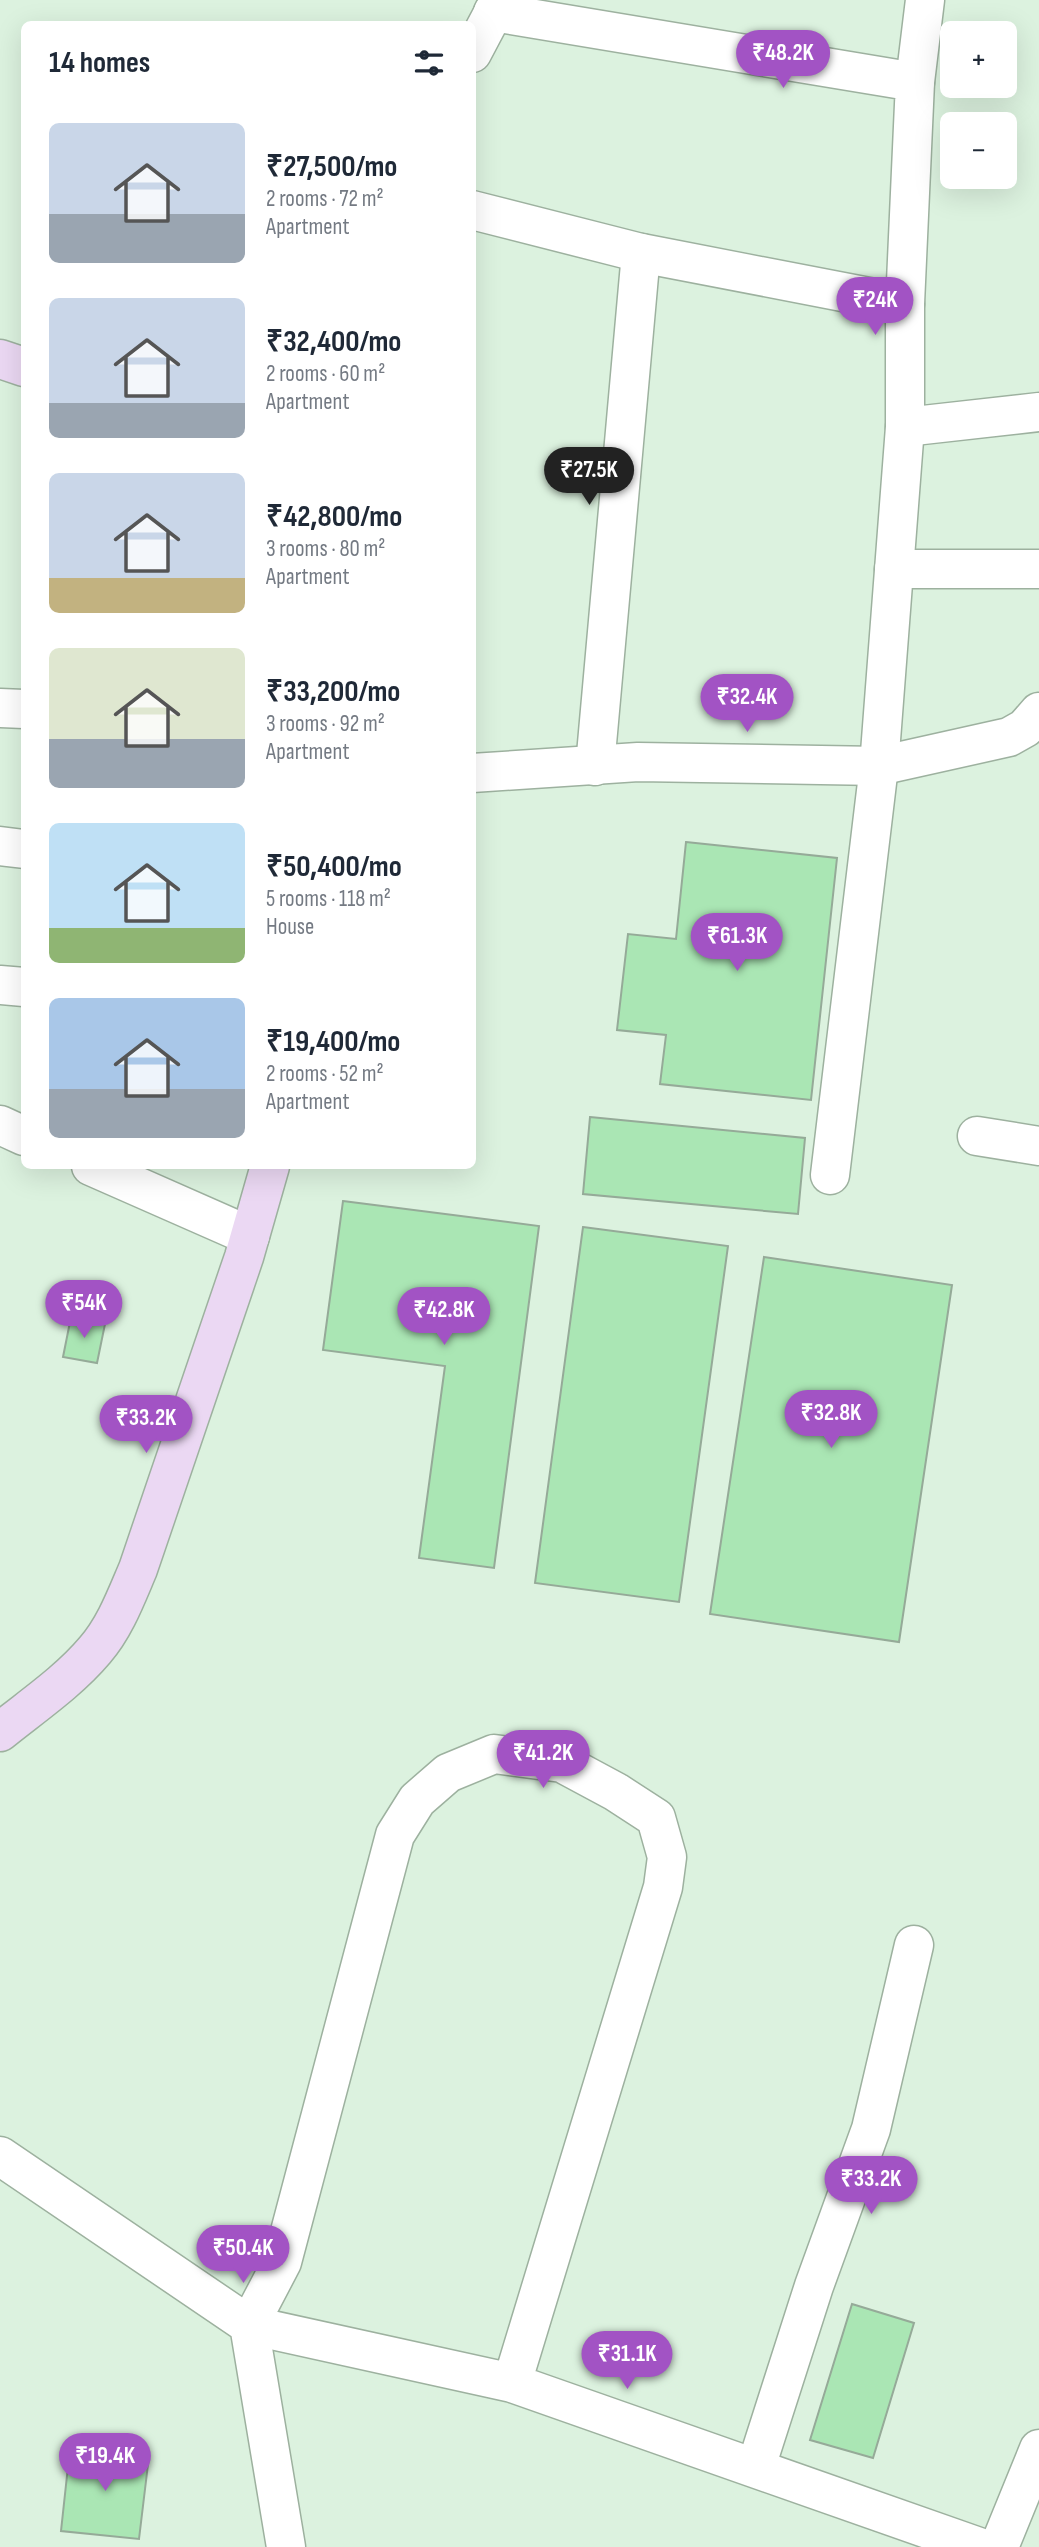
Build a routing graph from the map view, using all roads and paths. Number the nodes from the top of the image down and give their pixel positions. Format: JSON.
{"nodes":[{"id":1,"x":925,"y":0,"type":"edge"},
{"id":2,"x":496,"y":6,"type":"edge"},
{"id":3,"x":476,"y":45,"type":"edge"},
{"id":4,"x":915,"y":82,"type":"junction"},
{"id":5,"x":476,"y":211,"type":"edge"},
{"id":6,"x":641,"y":253,"type":"junction"},
{"id":7,"x":905,"y":304,"type":"junction"},
{"id":8,"x":0,"y":359,"type":"edge"},
{"id":9,"x":21,"y":366,"type":"edge"},
{"id":10,"x":1039,"y":412,"type":"edge"},
{"id":11,"x":905,"y":427,"type":"junction"},
{"id":12,"x":894,"y":569,"type":"junction"},
{"id":13,"x":1039,"y":569,"type":"edge"},
{"id":14,"x":0,"y":708,"type":"edge"},
{"id":15,"x":21,"y":709,"type":"edge"},
{"id":16,"x":1039,"y":712,"type":"edge"},
{"id":17,"x":596,"y":766,"type":"junction"},
{"id":18,"x":879,"y":766,"type":"junction"},
{"id":19,"x":476,"y":773,"type":"edge"},
{"id":20,"x":0,"y":846,"type":"edge"},
{"id":21,"x":21,"y":849,"type":"edge"},
{"id":22,"x":0,"y":985,"type":"edge"},
{"id":23,"x":21,"y":987,"type":"edge"},
{"id":24,"x":0,"y":1125,"type":"edge"},
{"id":25,"x":21,"y":1135,"type":"edge"},
{"id":26,"x":977,"y":1136,"type":"dead end"},
{"id":27,"x":1039,"y":1146,"type":"edge"},
{"id":28,"x":98,"y":1169,"type":"edge"},
{"id":29,"x":269,"y":1169,"type":"edge"},
{"id":30,"x":830,"y":1175,"type":"dead end"},
{"id":31,"x":250,"y":1236,"type":"junction"},
{"id":32,"x":0,"y":1732,"type":"edge"},
{"id":33,"x":914,"y":1945,"type":"dead end"},
{"id":34,"x":0,"y":2156,"type":"edge"},
{"id":35,"x":249,"y":2325,"type":"junction"},
{"id":36,"x":512,"y":2383,"type":"junction"},
{"id":37,"x":1039,"y":2449,"type":"edge"},
{"id":38,"x":756,"y":2467,"type":"junction"},
{"id":39,"x":286,"y":2547,"type":"edge"},
{"id":40,"x":979,"y":2547,"type":"edge"},
{"id":41,"x":999,"y":2547,"type":"edge"}],
"edges":[{"from":1,"to":4,"type":"street"},
{"from":2,"to":3,"type":"street"},
{"from":2,"to":4,"type":"street"},
{"from":4,"to":7,"type":"street"},
{"from":5,"to":6,"type":"street"},
{"from":6,"to":7,"type":"street"},
{"from":6,"to":17,"type":"street"},
{"from":7,"to":11,"type":"street"},
{"from":8,"to":9,"type":"street"},
{"from":10,"to":11,"type":"street"},
{"from":11,"to":12,"type":"street"},
{"from":12,"to":13,"type":"street"},
{"from":12,"to":18,"type":"street"},
{"from":14,"to":15,"type":"street"},
{"from":16,"to":18,"type":"street"},
{"from":17,"to":18,"type":"street"},
{"from":17,"to":19,"type":"street"},
{"from":18,"to":30,"type":"street"},
{"from":20,"to":21,"type":"street"},
{"from":22,"to":23,"type":"street"},
{"from":24,"to":25,"type":"street"},
{"from":26,"to":27,"type":"street"},
{"from":28,"to":31,"type":"street"},
{"from":29,"to":31,"type":"street"},
{"from":31,"to":32,"type":"street"},
{"from":33,"to":38,"type":"street"},
{"from":34,"to":35,"type":"street"},
{"from":35,"to":36,"type":"street"},
{"from":35,"to":36,"type":"street"},
{"from":35,"to":39,"type":"street"},
{"from":36,"to":38,"type":"street"},
{"from":37,"to":41,"type":"street"},
{"from":38,"to":40,"type":"street"}]}
